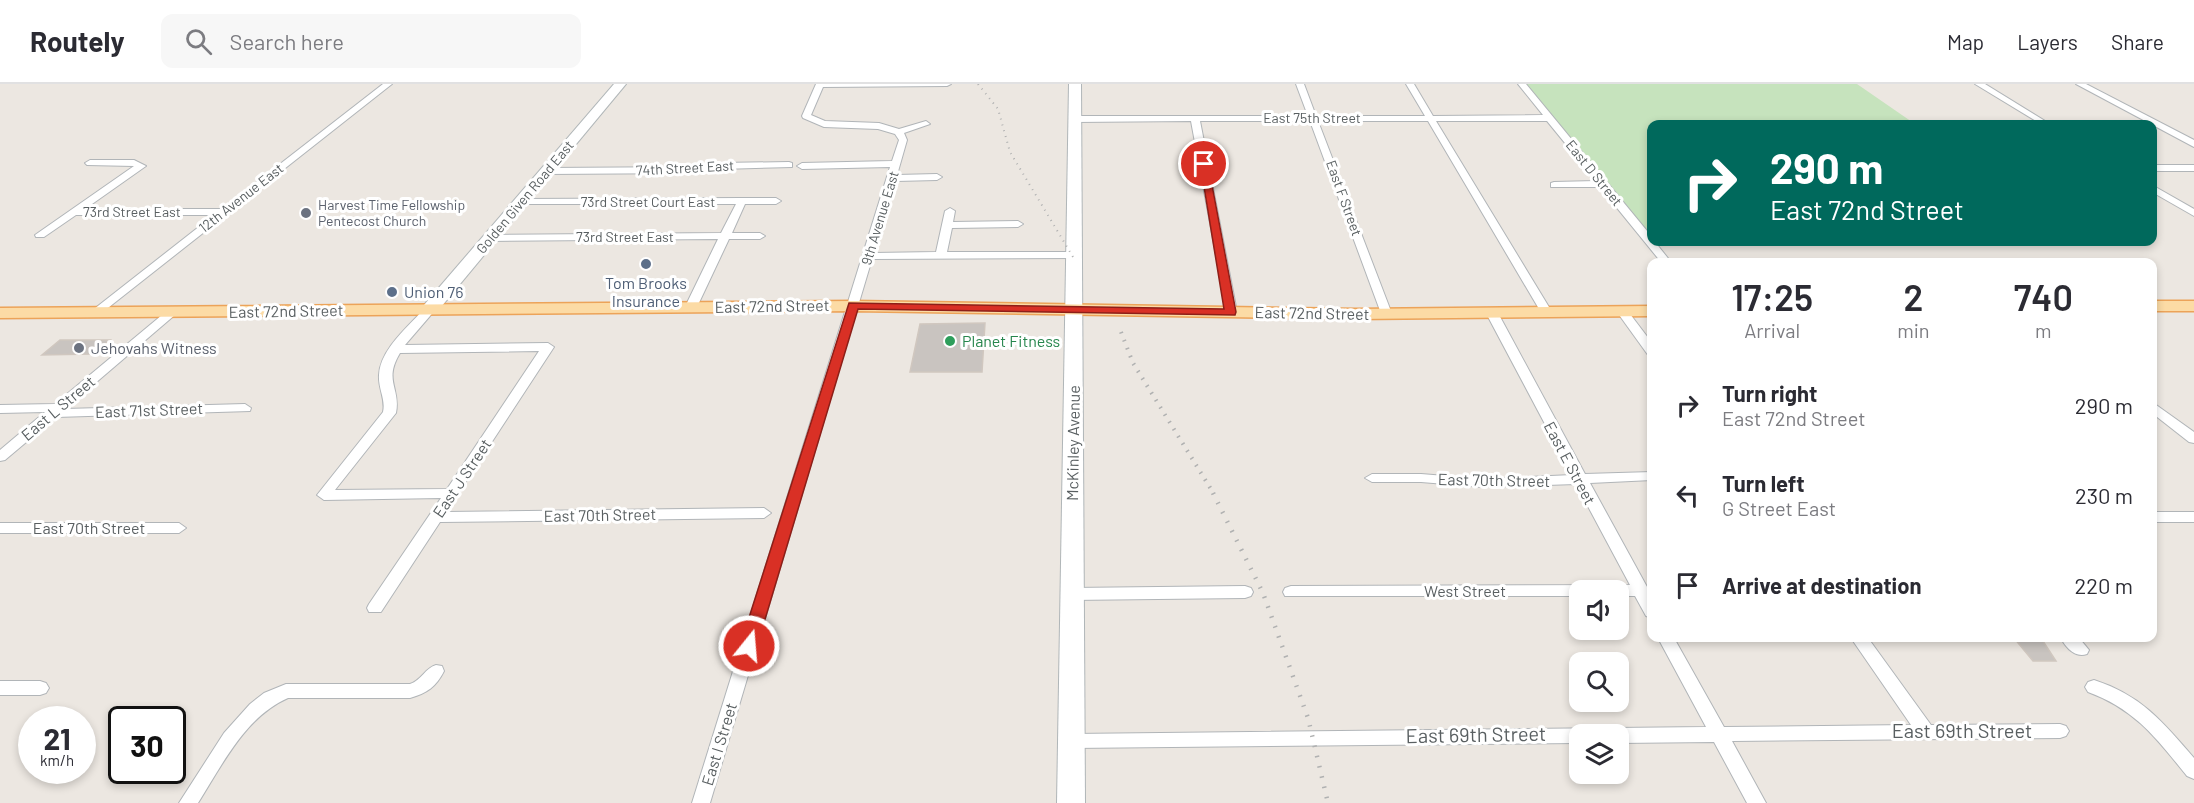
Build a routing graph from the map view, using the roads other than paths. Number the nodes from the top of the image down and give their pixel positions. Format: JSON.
{"nodes":[{"id":1,"x":388,"y":84,"type":"edge"},
{"id":2,"x":620,"y":84,"type":"edge"},
{"id":3,"x":947,"y":84,"type":"edge"},
{"id":4,"x":1075,"y":84,"type":"edge"},
{"id":5,"x":1300,"y":84,"type":"edge"},
{"id":6,"x":1410,"y":84,"type":"edge"},
{"id":7,"x":1522,"y":84,"type":"edge"},
{"id":8,"x":1979,"y":84,"type":"edge"},
{"id":9,"x":2080,"y":84,"type":"edge"},
{"id":10,"x":819,"y":85,"type":"edge"},
{"id":11,"x":1196,"y":118,"type":"junction"},
{"id":12,"x":1314,"y":118,"type":"junction"},
{"id":13,"x":1431,"y":118,"type":"junction"},
{"id":14,"x":1550,"y":118,"type":"junction"},
{"id":15,"x":1075,"y":119,"type":"junction"},
{"id":16,"x":2039,"y":120,"type":"edge"},
{"id":17,"x":2148,"y":120,"type":"edge"},
{"id":18,"x":926,"y":124,"type":"dead end"},
{"id":19,"x":2157,"y":125,"type":"edge"},
{"id":20,"x":899,"y":132,"type":"junction"},
{"id":21,"x":2194,"y":144,"type":"edge"},
{"id":22,"x":90,"y":164,"type":"dead end"},
{"id":23,"x":897,"y":164,"type":"junction"},
{"id":24,"x":789,"y":165,"type":"dead end"},
{"id":25,"x":802,"y":166,"type":"dead end"},
{"id":26,"x":2157,"y":168,"type":"edge"},
{"id":27,"x":2194,"y":168,"type":"edge"},
{"id":28,"x":546,"y":171,"type":"junction"},
{"id":29,"x":937,"y":177,"type":"dead end"},
{"id":30,"x":892,"y":178,"type":"junction"},
{"id":31,"x":1603,"y":184,"type":"junction"},
{"id":32,"x":1554,"y":185,"type":"dead end"},
{"id":33,"x":2157,"y":192,"type":"edge"},
{"id":34,"x":742,"y":201,"type":"junction"},
{"id":35,"x":776,"y":201,"type":"dead end"},
{"id":36,"x":520,"y":202,"type":"junction"},
{"id":37,"x":950,"y":211,"type":"dead end"},
{"id":38,"x":76,"y":212,"type":"junction"},
{"id":39,"x":224,"y":212,"type":"junction"},
{"id":40,"x":2194,"y":213,"type":"edge"},
{"id":41,"x":1018,"y":224,"type":"dead end"},
{"id":42,"x":946,"y":225,"type":"junction"},
{"id":43,"x":40,"y":235,"type":"dead end"},
{"id":44,"x":725,"y":236,"type":"junction"},
{"id":45,"x":760,"y":236,"type":"dead end"},
{"id":46,"x":490,"y":238,"type":"junction"},
{"id":47,"x":1647,"y":238,"type":"edge"},
{"id":48,"x":1653,"y":246,"type":"edge"},
{"id":49,"x":940,"y":255,"type":"junction"},
{"id":50,"x":1074,"y":255,"type":"junction"},
{"id":51,"x":868,"y":256,"type":"junction"},
{"id":52,"x":1663,"y":258,"type":"edge"},
{"id":53,"x":853,"y":306,"type":"junction"},
{"id":54,"x":2157,"y":306,"type":"edge"},
{"id":55,"x":2194,"y":306,"type":"edge"},
{"id":56,"x":691,"y":307,"type":"junction"},
{"id":57,"x":1074,"y":308,"type":"junction"},
{"id":58,"x":430,"y":309,"type":"junction"},
{"id":59,"x":172,"y":312,"type":"junction"},
{"id":60,"x":1231,"y":312,"type":"junction"},
{"id":61,"x":1546,"y":312,"type":"junction"},
{"id":62,"x":1623,"y":312,"type":"junction"},
{"id":63,"x":1647,"y":312,"type":"edge"},
{"id":64,"x":0,"y":313,"type":"edge"},
{"id":65,"x":95,"y":313,"type":"junction"},
{"id":66,"x":1492,"y":313,"type":"junction"},
{"id":67,"x":1386,"y":314,"type":"junction"},
{"id":68,"x":1647,"y":345,"type":"edge"},
{"id":69,"x":397,"y":349,"type":"junction"},
{"id":70,"x":245,"y":408,"type":"dead end"},
{"id":71,"x":0,"y":409,"type":"edge"},
{"id":72,"x":2157,"y":410,"type":"edge"},
{"id":73,"x":55,"y":411,"type":"junction"},
{"id":74,"x":2194,"y":439,"type":"edge"},
{"id":75,"x":0,"y":458,"type":"edge"},
{"id":76,"x":1647,"y":476,"type":"edge"},
{"id":77,"x":1372,"y":478,"type":"dead end"},
{"id":78,"x":1579,"y":480,"type":"junction"},
{"id":79,"x":452,"y":493,"type":"junction"},
{"id":80,"x":764,"y":513,"type":"dead end"},
{"id":81,"x":436,"y":517,"type":"junction"},
{"id":82,"x":2157,"y":517,"type":"edge"},
{"id":83,"x":2194,"y":517,"type":"edge"},
{"id":84,"x":0,"y":528,"type":"edge"},
{"id":85,"x":179,"y":528,"type":"dead end"},
{"id":86,"x":1640,"y":590,"type":"junction"},
{"id":87,"x":1245,"y":592,"type":"dead end"},
{"id":88,"x":1291,"y":592,"type":"dead end"},
{"id":89,"x":1071,"y":594,"type":"junction"},
{"id":90,"x":1647,"y":603,"type":"edge"},
{"id":91,"x":375,"y":608,"type":"dead end"},
{"id":92,"x":1668,"y":642,"type":"edge"},
{"id":93,"x":1862,"y":642,"type":"edge"},
{"id":94,"x":2073,"y":642,"type":"edge"},
{"id":95,"x":2081,"y":650,"type":"dead end"},
{"id":96,"x":436,"y":671,"type":"dead end"},
{"id":97,"x":2094,"y":687,"type":"dead end"},
{"id":98,"x":0,"y":688,"type":"edge"},
{"id":99,"x":39,"y":688,"type":"dead end"},
{"id":100,"x":1925,"y":730,"type":"junction"},
{"id":101,"x":2060,"y":731,"type":"dead end"},
{"id":102,"x":1719,"y":734,"type":"junction"},
{"id":103,"x":1072,"y":741,"type":"junction"},
{"id":104,"x":2194,"y":771,"type":"edge"},
{"id":105,"x":188,"y":803,"type":"edge"},
{"id":106,"x":701,"y":803,"type":"edge"},
{"id":107,"x":1071,"y":803,"type":"edge"},
{"id":108,"x":1757,"y":803,"type":"edge"}],
"edges":[{"from":1,"to":39,"type":"street","name":"12th Avenue East"},
{"from":2,"to":28,"type":"street","name":"Golden Given Road East"},
{"from":3,"to":10,"type":"street"},
{"from":4,"to":15,"type":"street","name":"McKinley Avenue"},
{"from":5,"to":12,"type":"street","name":"East F Street"},
{"from":6,"to":13,"type":"street"},
{"from":7,"to":14,"type":"street","name":"East D Street"},
{"from":8,"to":16,"type":"street"},
{"from":9,"to":17,"type":"street"},
{"from":10,"to":20,"type":"street"},
{"from":11,"to":12,"type":"street","name":"East 75th Street"},
{"from":11,"to":15,"type":"street","name":"East 75th Street"},
{"from":11,"to":60,"type":"street"},
{"from":12,"to":13,"type":"street","name":"East 75th Street"},
{"from":12,"to":67,"type":"street","name":"East F Street"},
{"from":13,"to":14,"type":"street","name":"East 75th Street"},
{"from":13,"to":61,"type":"street"},
{"from":14,"to":31,"type":"street","name":"East D Street"},
{"from":15,"to":50,"type":"street","name":"McKinley Avenue"},
{"from":18,"to":20,"type":"street"},
{"from":19,"to":21,"type":"street"},
{"from":20,"to":23,"type":"street","name":"9th Avenue East"},
{"from":22,"to":38,"type":"street"},
{"from":23,"to":25,"type":"street"},
{"from":23,"to":30,"type":"street","name":"9th Avenue East"},
{"from":24,"to":28,"type":"street","name":"74th Street East"},
{"from":26,"to":27,"type":"street"},
{"from":28,"to":36,"type":"street","name":"Golden Given Road East"},
{"from":29,"to":30,"type":"street"},
{"from":30,"to":51,"type":"street","name":"9th Avenue East"},
{"from":31,"to":32,"type":"street"},
{"from":31,"to":47,"type":"street","name":"East D Street"},
{"from":33,"to":40,"type":"street"},
{"from":34,"to":35,"type":"street","name":"73rd Street Court East"},
{"from":34,"to":36,"type":"street","name":"73rd Street Court East"},
{"from":34,"to":44,"type":"street"},
{"from":36,"to":46,"type":"street","name":"Golden Given Road East"},
{"from":37,"to":42,"type":"street"},
{"from":38,"to":39,"type":"street","name":"73rd Street East"},
{"from":38,"to":43,"type":"street"},
{"from":39,"to":65,"type":"street","name":"12th Avenue East"},
{"from":41,"to":42,"type":"street"},
{"from":42,"to":49,"type":"street"},
{"from":44,"to":45,"type":"street","name":"73rd Street East"},
{"from":44,"to":46,"type":"street","name":"73rd Street East"},
{"from":44,"to":56,"type":"street"},
{"from":46,"to":58,"type":"street","name":"Golden Given Road East"},
{"from":48,"to":52,"type":"street","name":"East D Street"},
{"from":49,"to":50,"type":"street"},
{"from":49,"to":51,"type":"street"},
{"from":50,"to":57,"type":"street","name":"McKinley Avenue"},
{"from":51,"to":53,"type":"street","name":"9th Avenue East"},
{"from":53,"to":56,"type":"main road","name":"East 72nd Street"},
{"from":53,"to":57,"type":"main road","name":"East 72nd Street"},
{"from":53,"to":106,"type":"street","name":"East I Street"},
{"from":54,"to":55,"type":"main road"},
{"from":56,"to":58,"type":"main road","name":"East 72nd Street"},
{"from":57,"to":60,"type":"main road","name":"East 72nd Street"},
{"from":57,"to":89,"type":"street","name":"McKinley Avenue"},
{"from":58,"to":59,"type":"main road","name":"East 72nd Street"},
{"from":58,"to":69,"type":"street"},
{"from":59,"to":65,"type":"main road","name":"East 72nd Street"},
{"from":59,"to":73,"type":"street","name":"East L Street"},
{"from":60,"to":67,"type":"main road","name":"East 72nd Street"},
{"from":61,"to":62,"type":"main road","name":"East 72nd Street"},
{"from":61,"to":66,"type":"main road","name":"East 72nd Street"},
{"from":62,"to":63,"type":"main road","name":"East 72nd Street"},
{"from":62,"to":68,"type":"street"},
{"from":64,"to":65,"type":"main road","name":"East 72nd Street"},
{"from":66,"to":67,"type":"main road","name":"East 72nd Street"},
{"from":66,"to":78,"type":"street","name":"East E Street"},
{"from":69,"to":79,"type":"street"},
{"from":69,"to":79,"type":"street","name":"East J Street"},
{"from":70,"to":73,"type":"street","name":"East 71st Street"},
{"from":71,"to":73,"type":"street","name":"East 71st Street"},
{"from":72,"to":74,"type":"street"},
{"from":73,"to":75,"type":"street","name":"East L Street"},
{"from":76,"to":78,"type":"street","name":"East 70th Street"},
{"from":77,"to":78,"type":"street","name":"East 70th Street"},
{"from":78,"to":86,"type":"street","name":"East E Street"},
{"from":79,"to":81,"type":"street","name":"East J Street"},
{"from":80,"to":81,"type":"street","name":"East 70th Street"},
{"from":81,"to":91,"type":"street","name":"East J Street"},
{"from":82,"to":83,"type":"street"},
{"from":84,"to":85,"type":"street","name":"East 70th Street"},
{"from":86,"to":88,"type":"street","name":"West Street"},
{"from":86,"to":90,"type":"street","name":"East E Street"},
{"from":87,"to":89,"type":"street"},
{"from":89,"to":103,"type":"street","name":"McKinley Avenue"},
{"from":92,"to":102,"type":"street"},
{"from":93,"to":100,"type":"street"},
{"from":94,"to":95,"type":"street"},
{"from":96,"to":105,"type":"street"},
{"from":97,"to":104,"type":"street"},
{"from":98,"to":99,"type":"street"},
{"from":100,"to":101,"type":"street","name":"East 69th Street"},
{"from":100,"to":102,"type":"street","name":"East 69th Street"},
{"from":102,"to":103,"type":"street","name":"East 69th Street"},
{"from":102,"to":108,"type":"street"},
{"from":103,"to":107,"type":"street","name":"McKinley Avenue"}]}
